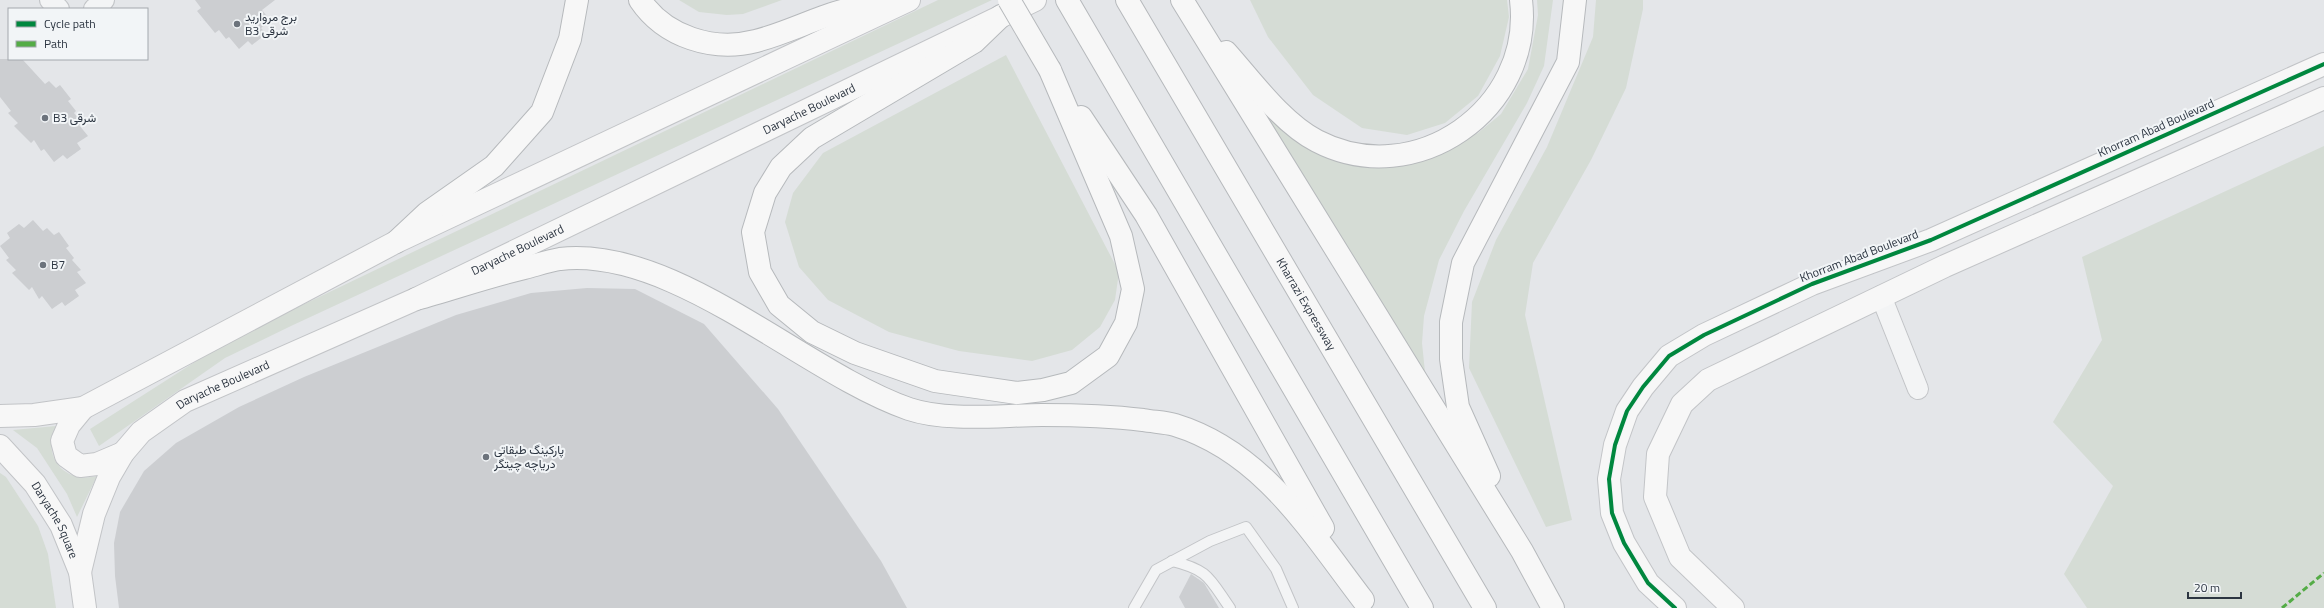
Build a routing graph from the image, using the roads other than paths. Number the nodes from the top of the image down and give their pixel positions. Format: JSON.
{"nodes":[{"id":1,"x":50,"y":0,"type":"edge"},
{"id":2,"x":104,"y":0,"type":"edge"},
{"id":3,"x":577,"y":0,"type":"edge"},
{"id":4,"x":640,"y":0,"type":"edge"},
{"id":5,"x":882,"y":0,"type":"edge"},
{"id":6,"x":909,"y":0,"type":"edge"},
{"id":7,"x":1035,"y":0,"type":"edge"},
{"id":8,"x":1067,"y":0,"type":"edge"},
{"id":9,"x":1127,"y":0,"type":"edge"},
{"id":10,"x":1521,"y":0,"type":"edge"},
{"id":11,"x":1576,"y":0,"type":"edge"},
{"id":12,"x":58,"y":8,"type":"edge"},
{"id":13,"x":95,"y":8,"type":"edge"},
{"id":14,"x":1005,"y":8,"type":"edge"},
{"id":15,"x":1187,"y":8,"type":"edge"},
{"id":16,"x":2324,"y":64,"type":"edge"},
{"id":17,"x":1050,"y":70,"type":"junction"},
{"id":18,"x":2324,"y":98,"type":"edge"},
{"id":19,"x":1931,"y":240,"type":"junction"},
{"id":20,"x":396,"y":242,"type":"junction"},
{"id":21,"x":1945,"y":266,"type":"junction"},
{"id":22,"x":1881,"y":296,"type":"junction"},
{"id":23,"x":416,"y":299,"type":"junction"},
{"id":24,"x":1918,"y":389,"type":"dead end"},
{"id":25,"x":83,"y":408,"type":"junction"},
{"id":26,"x":0,"y":416,"type":"edge"},
{"id":27,"x":0,"y":446,"type":"edge"},
{"id":28,"x":123,"y":453,"type":"junction"},
{"id":29,"x":1522,"y":551,"type":"junction"},
{"id":30,"x":1172,"y":561,"type":"junction"},
{"id":31,"x":80,"y":572,"type":"junction"},
{"id":32,"x":1365,"y":604,"type":"edge"},
{"id":33,"x":85,"y":608,"type":"edge"},
{"id":34,"x":1134,"y":608,"type":"edge"},
{"id":35,"x":1230,"y":608,"type":"edge"},
{"id":36,"x":1293,"y":608,"type":"edge"},
{"id":37,"x":1422,"y":608,"type":"edge"},
{"id":38,"x":1485,"y":608,"type":"edge"},
{"id":39,"x":1553,"y":608,"type":"edge"},
{"id":40,"x":1675,"y":608,"type":"edge"},
{"id":41,"x":1733,"y":608,"type":"edge"}],
"edges":[{"from":1,"to":12,"type":"street"},
{"from":2,"to":13,"type":"street"},
{"from":3,"to":20,"type":"main road"},
{"from":4,"to":5,"type":"main road"},
{"from":6,"to":20,"type":"main road"},
{"from":7,"to":14,"type":"main road","name":"Daryache Boulevard"},
{"from":8,"to":37,"type":"main road"},
{"from":9,"to":38,"type":"main road","name":"Kharrazi Expressway"},
{"from":10,"to":15,"type":"main road"},
{"from":11,"to":29,"type":"main road"},
{"from":14,"to":17,"type":"main road","bridge":true},
{"from":14,"to":17,"type":"main road"},
{"from":14,"to":23,"type":"main road","name":"Daryache Boulevard"},
{"from":15,"to":29,"type":"main road"},
{"from":16,"to":19,"type":"main road","name":"Khorram Abad Boulevard"},
{"from":17,"to":32,"type":"main road"},
{"from":18,"to":21,"type":"main road"},
{"from":19,"to":21,"type":"main road"},
{"from":19,"to":40,"type":"main road","name":"Khorram Abad Boulevard"},
{"from":20,"to":25,"type":"main road"},
{"from":21,"to":22,"type":"main road"},
{"from":22,"to":24,"type":"street"},
{"from":22,"to":41,"type":"main road"},
{"from":23,"to":28,"type":"main road","name":"Daryache Boulevard"},
{"from":23,"to":32,"type":"main road"},
{"from":25,"to":26,"type":"main road"},
{"from":25,"to":28,"type":"main road"},
{"from":27,"to":31,"type":"main road","name":"Daryache Square"},
{"from":28,"to":31,"type":"main road","name":"Daryache Boulevard"},
{"from":29,"to":39,"type":"main road"},
{"from":30,"to":34,"type":"lane"},
{"from":30,"to":35,"type":"lane"},
{"from":30,"to":36,"type":"lane"},
{"from":31,"to":33,"type":"main road","name":"Daryache Square"}]}
